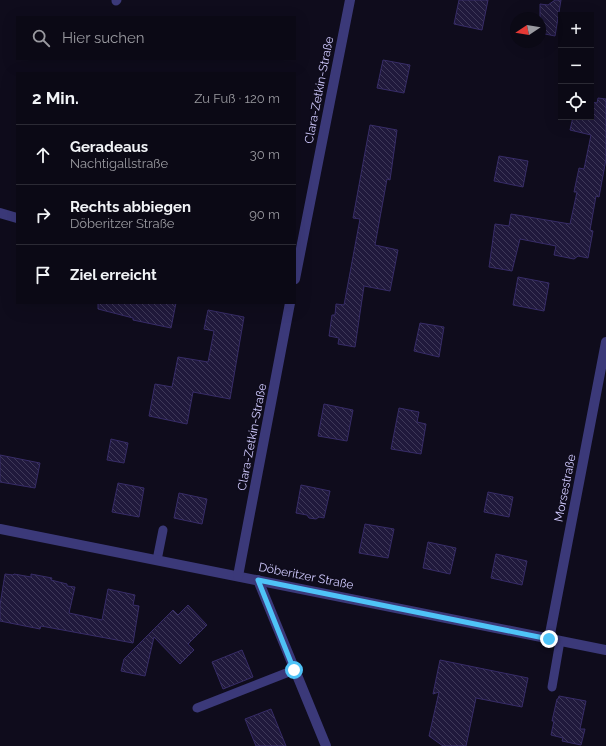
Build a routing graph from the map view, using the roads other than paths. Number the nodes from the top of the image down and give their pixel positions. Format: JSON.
{"nodes":[{"id":1,"x":350,"y":0,"type":"edge"},
{"id":2,"x":0,"y":213,"type":"edge"},
{"id":3,"x":16,"y":218,"type":"edge"},
{"id":4,"x":296,"y":274,"type":"edge"},
{"id":5,"x":290,"y":304,"type":"edge"},
{"id":6,"x":606,"y":342,"type":"edge"},
{"id":7,"x":0,"y":529,"type":"edge"},
{"id":8,"x":162,"y":530,"type":"dead end"},
{"id":9,"x":157,"y":560,"type":"junction"},
{"id":10,"x":238,"y":576,"type":"junction"},
{"id":11,"x":258,"y":580,"type":"junction"},
{"id":12,"x":549,"y":639,"type":"junction"},
{"id":13,"x":560,"y":641,"type":"junction"},
{"id":14,"x":606,"y":650,"type":"edge"},
{"id":15,"x":294,"y":670,"type":"junction"},
{"id":16,"x":552,"y":687,"type":"dead end"},
{"id":17,"x":197,"y":708,"type":"dead end"},
{"id":18,"x":326,"y":746,"type":"edge"}],
"edges":[{"from":1,"to":4,"type":"street","name":"Clara-Zetkin-Straße"},
{"from":2,"to":3,"type":"street"},
{"from":5,"to":10,"type":"street","name":"Clara-Zetkin-Straße"},
{"from":6,"to":12,"type":"street","name":"Morsestraße"},
{"from":7,"to":9,"type":"street","name":"Döberitzer Straße"},
{"from":8,"to":9,"type":"lane"},
{"from":9,"to":10,"type":"street","name":"Döberitzer Straße"},
{"from":10,"to":11,"type":"street","name":"Döberitzer Straße"},
{"from":11,"to":12,"type":"street","name":"Döberitzer Straße"},
{"from":11,"to":15,"type":"street"},
{"from":12,"to":13,"type":"street","name":"Döberitzer Straße"},
{"from":13,"to":14,"type":"street","name":"Döberitzer Straße"},
{"from":13,"to":16,"type":"lane"},
{"from":15,"to":17,"type":"lane"},
{"from":15,"to":18,"type":"street"}]}
